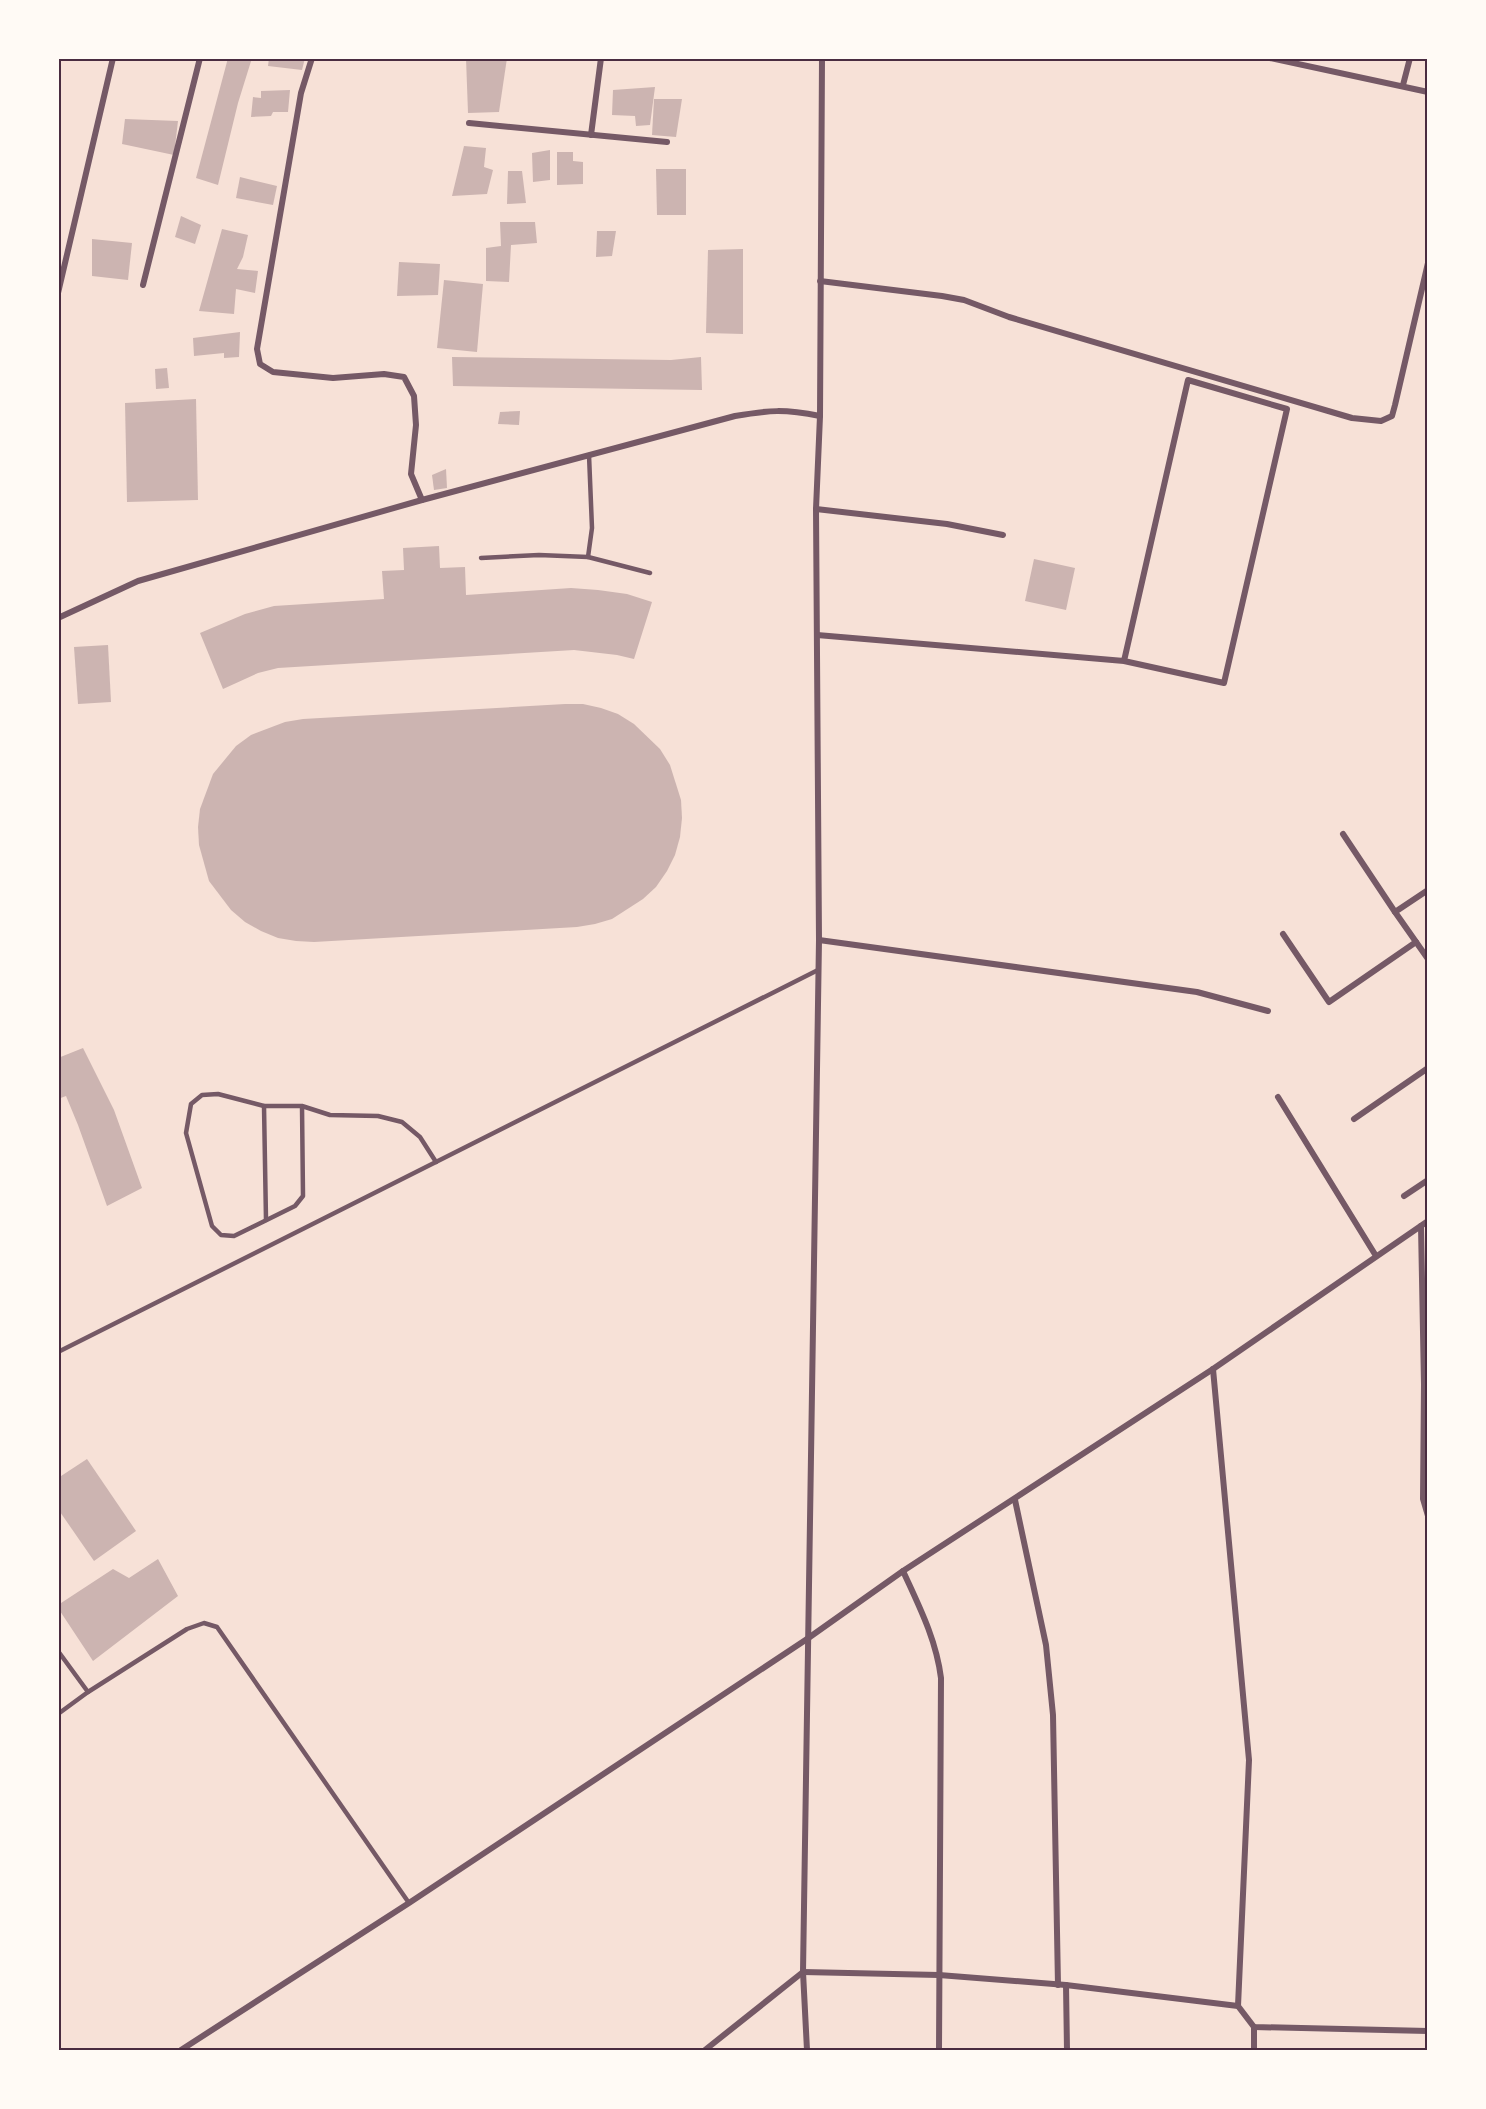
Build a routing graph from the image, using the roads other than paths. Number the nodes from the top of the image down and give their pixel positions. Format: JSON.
{"nodes":[{"id":1,"x":113,"y":58,"type":"edge"},
{"id":2,"x":200,"y":58,"type":"edge"},
{"id":3,"x":312,"y":58,"type":"edge"},
{"id":4,"x":601,"y":58,"type":"edge"},
{"id":5,"x":822,"y":58,"type":"edge"},
{"id":6,"x":1410,"y":58,"type":"edge"},
{"id":7,"x":1271,"y":59,"type":"edge"},
{"id":8,"x":1404,"y":86,"type":"junction"},
{"id":9,"x":1428,"y":92,"type":"edge"},
{"id":10,"x":469,"y":123,"type":"dead end"},
{"id":11,"x":591,"y":135,"type":"junction"},
{"id":12,"x":666,"y":142,"type":"dead end"},
{"id":13,"x":1428,"y":263,"type":"edge"},
{"id":14,"x":820,"y":281,"type":"junction"},
{"id":15,"x":143,"y":285,"type":"dead end"},
{"id":16,"x":58,"y":293,"type":"edge"},
{"id":17,"x":820,"y":416,"type":"junction"},
{"id":18,"x":589,"y":455,"type":"junction"},
{"id":19,"x":422,"y":500,"type":"junction"},
{"id":20,"x":816,"y":509,"type":"junction"},
{"id":21,"x":1003,"y":535,"type":"dead end"},
{"id":22,"x":588,"y":557,"type":"junction"},
{"id":23,"x":481,"y":558,"type":"dead end"},
{"id":24,"x":650,"y":573,"type":"dead end"},
{"id":25,"x":58,"y":618,"type":"edge"},
{"id":26,"x":817,"y":635,"type":"junction"},
{"id":27,"x":1124,"y":661,"type":"junction"},
{"id":28,"x":1343,"y":834,"type":"dead end"},
{"id":29,"x":1428,"y":890,"type":"edge"},
{"id":30,"x":1395,"y":912,"type":"junction"},
{"id":31,"x":1283,"y":934,"type":"dead end"},
{"id":32,"x":819,"y":940,"type":"junction"},
{"id":33,"x":1416,"y":942,"type":"junction"},
{"id":34,"x":1428,"y":959,"type":"edge"},
{"id":35,"x":818,"y":970,"type":"junction"},
{"id":36,"x":1268,"y":1011,"type":"dead end"},
{"id":37,"x":1428,"y":1068,"type":"edge"},
{"id":38,"x":1278,"y":1097,"type":"dead end"},
{"id":39,"x":264,"y":1106,"type":"junction"},
{"id":40,"x":302,"y":1106,"type":"junction"},
{"id":41,"x":1354,"y":1119,"type":"dead end"},
{"id":42,"x":436,"y":1162,"type":"junction"},
{"id":43,"x":1428,"y":1180,"type":"edge"},
{"id":44,"x":1404,"y":1196,"type":"dead end"},
{"id":45,"x":266,"y":1220,"type":"junction"},
{"id":46,"x":1428,"y":1221,"type":"edge"},
{"id":47,"x":1421,"y":1226,"type":"junction"},
{"id":48,"x":1376,"y":1256,"type":"junction"},
{"id":49,"x":58,"y":1352,"type":"edge"},
{"id":50,"x":1213,"y":1369,"type":"junction"},
{"id":51,"x":58,"y":1405,"type":"edge"},
{"id":52,"x":58,"y":1413,"type":"edge"},
{"id":53,"x":1015,"y":1500,"type":"junction"},
{"id":54,"x":1428,"y":1516,"type":"edge"},
{"id":55,"x":903,"y":1571,"type":"junction"},
{"id":56,"x":807,"y":1639,"type":"junction"},
{"id":57,"x":58,"y":1651,"type":"edge"},
{"id":58,"x":88,"y":1692,"type":"junction"},
{"id":59,"x":58,"y":1714,"type":"edge"},
{"id":60,"x":409,"y":1904,"type":"junction"},
{"id":61,"x":803,"y":1972,"type":"junction"},
{"id":62,"x":939,"y":1975,"type":"junction"},
{"id":63,"x":1062,"y":1985,"type":"junction"},
{"id":64,"x":1238,"y":2006,"type":"junction"},
{"id":65,"x":1254,"y":2027,"type":"junction"},
{"id":66,"x":1428,"y":2031,"type":"edge"},
{"id":67,"x":181,"y":2050,"type":"edge"},
{"id":68,"x":705,"y":2050,"type":"edge"},
{"id":69,"x":807,"y":2050,"type":"edge"},
{"id":70,"x":939,"y":2050,"type":"edge"},
{"id":71,"x":1066,"y":2050,"type":"edge"},
{"id":72,"x":1254,"y":2050,"type":"edge"}],
"edges":[{"from":1,"to":16,"type":"street"},
{"from":2,"to":15,"type":"street"},
{"from":3,"to":19,"type":"street"},
{"from":4,"to":11,"type":"street"},
{"from":5,"to":14,"type":"street"},
{"from":6,"to":8,"type":"street"},
{"from":7,"to":8,"type":"street"},
{"from":8,"to":9,"type":"street"},
{"from":10,"to":11,"type":"street"},
{"from":11,"to":12,"type":"street"},
{"from":13,"to":14,"type":"street"},
{"from":14,"to":17,"type":"street"},
{"from":17,"to":18,"type":"street"},
{"from":17,"to":20,"type":"street"},
{"from":18,"to":19,"type":"street"},
{"from":18,"to":22,"type":"lane"},
{"from":19,"to":25,"type":"street"},
{"from":20,"to":21,"type":"street"},
{"from":20,"to":26,"type":"street"},
{"from":22,"to":23,"type":"lane"},
{"from":22,"to":24,"type":"lane"},
{"from":26,"to":27,"type":"street"},
{"from":26,"to":32,"type":"street"},
{"from":27,"to":27,"type":"street"},
{"from":28,"to":30,"type":"street"},
{"from":29,"to":30,"type":"street"},
{"from":30,"to":33,"type":"street"},
{"from":31,"to":33,"type":"street"},
{"from":32,"to":35,"type":"street"},
{"from":32,"to":36,"type":"street"},
{"from":33,"to":34,"type":"street"},
{"from":35,"to":42,"type":"lane"},
{"from":35,"to":56,"type":"street"},
{"from":37,"to":41,"type":"street"},
{"from":38,"to":48,"type":"street"},
{"from":39,"to":40,"type":"lane"},
{"from":39,"to":45,"type":"lane"},
{"from":39,"to":45,"type":"lane"},
{"from":40,"to":42,"type":"lane"},
{"from":40,"to":45,"type":"lane"},
{"from":42,"to":49,"type":"lane"},
{"from":43,"to":44,"type":"street"},
{"from":46,"to":47,"type":"street"},
{"from":47,"to":48,"type":"street"},
{"from":47,"to":54,"type":"street"},
{"from":48,"to":50,"type":"street"},
{"from":50,"to":53,"type":"street"},
{"from":50,"to":64,"type":"street"},
{"from":51,"to":52,"type":"lane"},
{"from":53,"to":55,"type":"street"},
{"from":53,"to":63,"type":"street"},
{"from":55,"to":56,"type":"street"},
{"from":55,"to":62,"type":"street"},
{"from":56,"to":60,"type":"street"},
{"from":56,"to":61,"type":"street"},
{"from":57,"to":58,"type":"lane"},
{"from":58,"to":59,"type":"lane"},
{"from":58,"to":60,"type":"lane"},
{"from":60,"to":67,"type":"street"},
{"from":61,"to":62,"type":"street"},
{"from":61,"to":68,"type":"street"},
{"from":61,"to":69,"type":"street"},
{"from":62,"to":63,"type":"street"},
{"from":62,"to":70,"type":"street"},
{"from":63,"to":64,"type":"street"},
{"from":63,"to":71,"type":"street"},
{"from":64,"to":65,"type":"street"},
{"from":65,"to":66,"type":"street"},
{"from":65,"to":72,"type":"street"}]}
